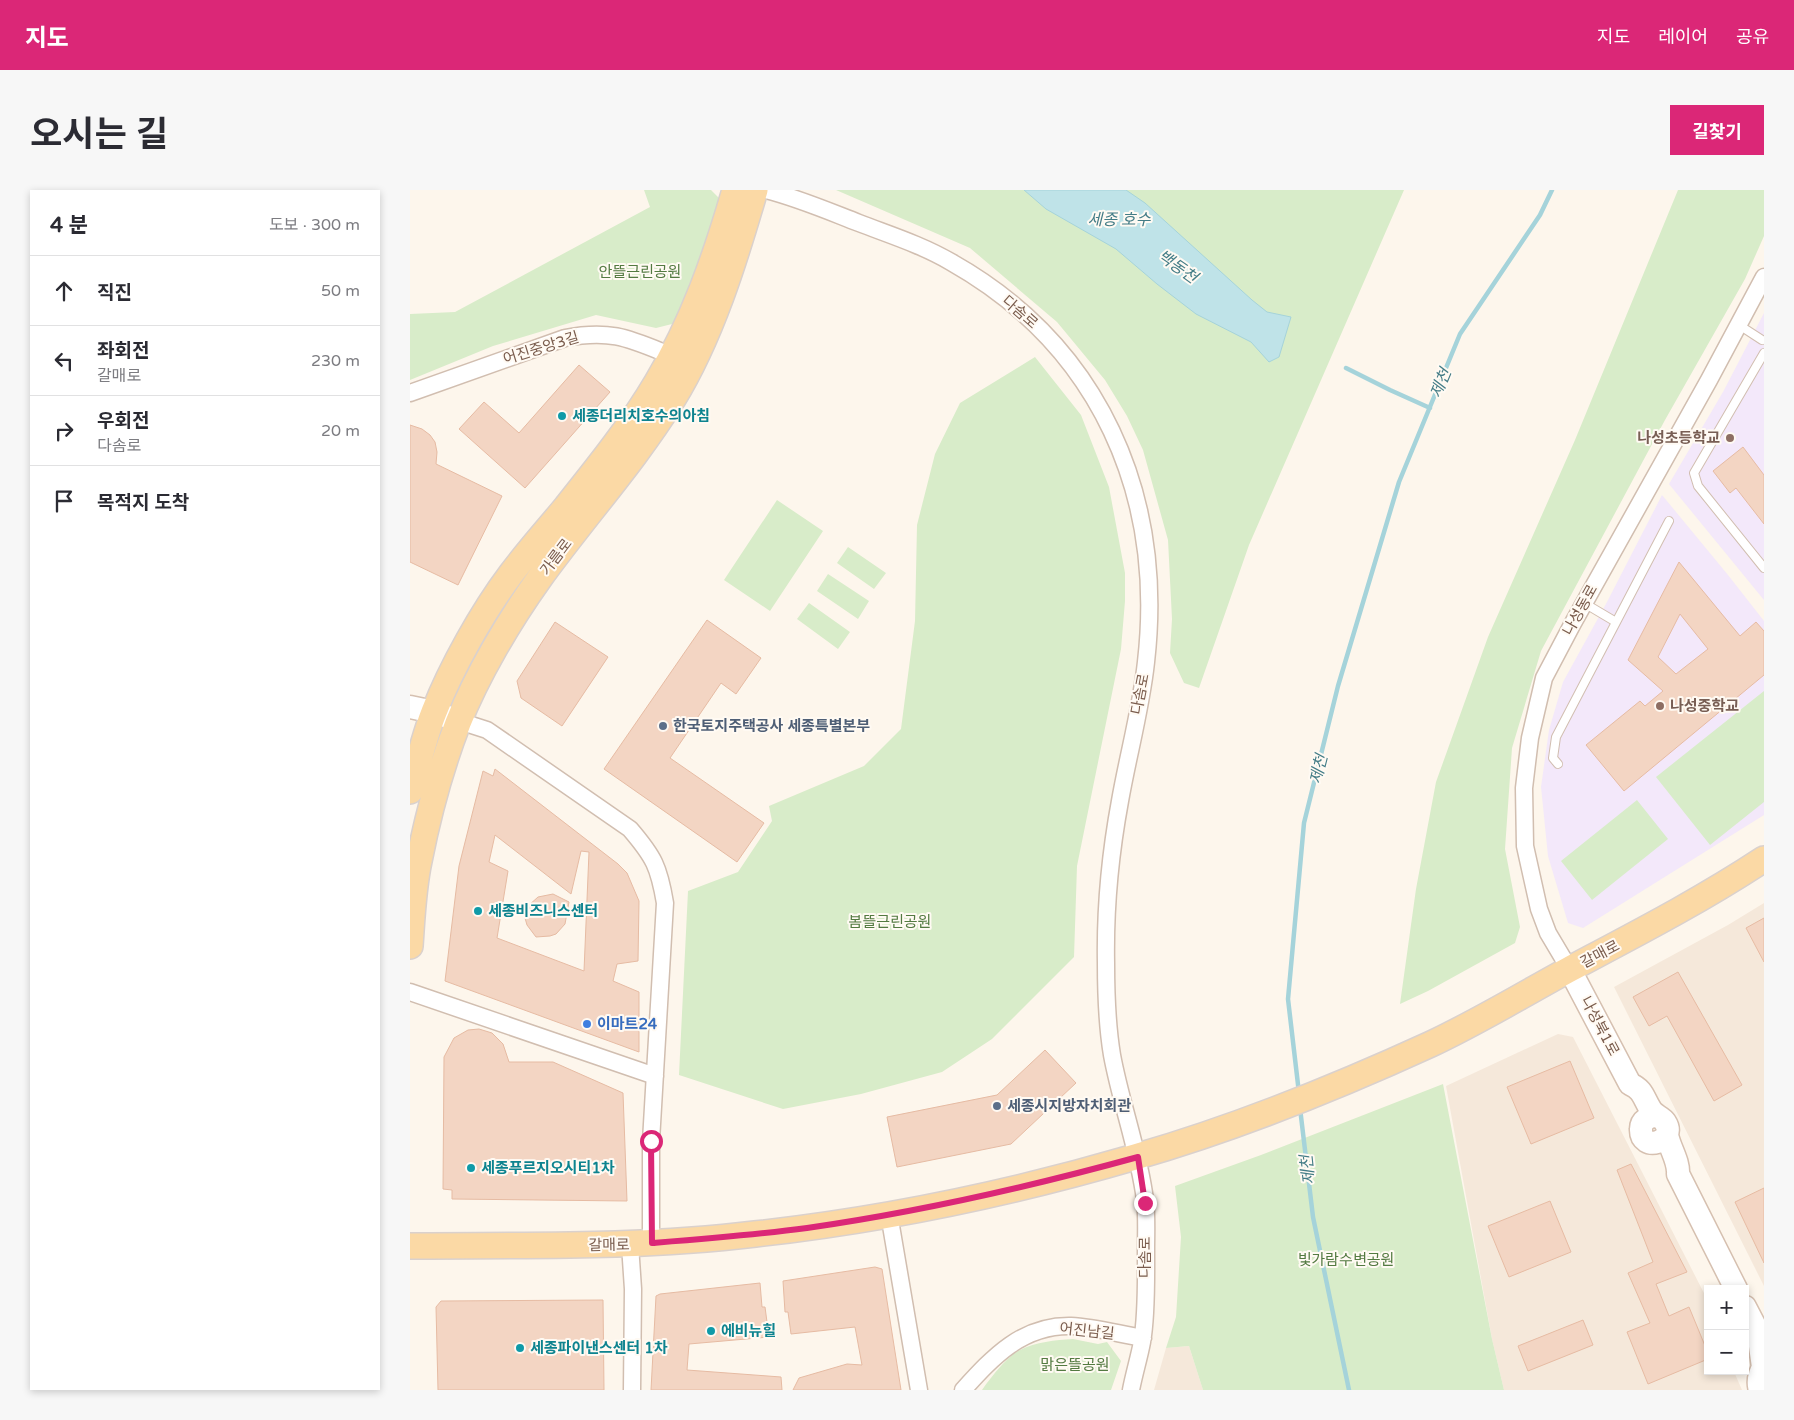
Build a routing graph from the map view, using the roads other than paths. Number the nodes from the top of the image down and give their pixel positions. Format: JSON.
{"nodes":[{"id":1,"x":735,"y":190,"type":"edge"},
{"id":2,"x":755,"y":190,"type":"edge"},
{"id":3,"x":766,"y":190,"type":"edge"},
{"id":4,"x":1764,"y":277,"type":"edge"},
{"id":5,"x":1759,"y":298,"type":"edge"},
{"id":6,"x":1738,"y":325,"type":"junction"},
{"id":7,"x":1763,"y":339,"type":"edge"},
{"id":8,"x":1764,"y":352,"type":"edge"},
{"id":9,"x":672,"y":356,"type":"junction"},
{"id":10,"x":410,"y":393,"type":"edge"},
{"id":11,"x":1669,"y":520,"type":"dead end"},
{"id":12,"x":1764,"y":568,"type":"edge"},
{"id":13,"x":1584,"y":603,"type":"junction"},
{"id":14,"x":1616,"y":622,"type":"junction"},
{"id":15,"x":422,"y":710,"type":"edge"},
{"id":16,"x":459,"y":721,"type":"junction"},
{"id":17,"x":1558,"y":764,"type":"dead end"},
{"id":18,"x":410,"y":791,"type":"edge"},
{"id":19,"x":1764,"y":859,"type":"edge"},
{"id":20,"x":410,"y":946,"type":"edge"},
{"id":21,"x":1570,"y":970,"type":"junction"},
{"id":22,"x":410,"y":992,"type":"edge"},
{"id":23,"x":655,"y":1076,"type":"junction"},
{"id":24,"x":1138,"y":1157,"type":"junction"},
{"id":25,"x":889,"y":1214,"type":"junction"},
{"id":26,"x":641,"y":1244,"type":"junction"},
{"id":27,"x":410,"y":1246,"type":"edge"},
{"id":28,"x":1734,"y":1285,"type":"edge"},
{"id":29,"x":1749,"y":1314,"type":"edge"},
{"id":30,"x":1761,"y":1335,"type":"edge"},
{"id":31,"x":1143,"y":1338,"type":"junction"},
{"id":32,"x":1764,"y":1367,"type":"edge"},
{"id":33,"x":632,"y":1390,"type":"edge"},
{"id":34,"x":919,"y":1390,"type":"edge"},
{"id":35,"x":962,"y":1390,"type":"edge"},
{"id":36,"x":1130,"y":1390,"type":"edge"},
{"id":37,"x":1760,"y":1390,"type":"edge"}],
"edges":[{"from":1,"to":9,"type":"main road","name":"가름로"},
{"from":2,"to":16,"type":"main road","name":"가름로"},
{"from":3,"to":24,"type":"street","name":"다솜로"},
{"from":4,"to":5,"type":"street","name":"나성동로"},
{"from":5,"to":6,"type":"street","name":"나성동로"},
{"from":6,"to":7,"type":"lane"},
{"from":6,"to":13,"type":"street","name":"나성동로"},
{"from":7,"to":8,"type":"lane"},
{"from":8,"to":12,"type":"lane"},
{"from":9,"to":10,"type":"street","name":"어진중앙3길"},
{"from":9,"to":15,"type":"main road","name":"가름로"},
{"from":11,"to":14,"type":"lane"},
{"from":13,"to":14,"type":"lane"},
{"from":13,"to":21,"type":"street","name":"나성동로"},
{"from":14,"to":17,"type":"lane"},
{"from":15,"to":16,"type":"street"},
{"from":15,"to":18,"type":"main road","name":"가름로"},
{"from":16,"to":20,"type":"main road","name":"가름로"},
{"from":16,"to":23,"type":"street"},
{"from":19,"to":21,"type":"main road","name":"갈매로"},
{"from":21,"to":24,"type":"main road","name":"갈매로"},
{"from":21,"to":28,"type":"street","name":"나성북1로"},
{"from":22,"to":23,"type":"street"},
{"from":23,"to":26,"type":"street"},
{"from":24,"to":25,"type":"main road","name":"갈매로"},
{"from":24,"to":31,"type":"street","name":"다솜로"},
{"from":25,"to":26,"type":"main road","name":"갈매로"},
{"from":25,"to":34,"type":"street"},
{"from":26,"to":27,"type":"main road","name":"갈매로"},
{"from":26,"to":33,"type":"street"},
{"from":29,"to":30,"type":"street"},
{"from":30,"to":32,"type":"street"},
{"from":31,"to":35,"type":"street","name":"어진남길"},
{"from":31,"to":36,"type":"street","name":"다솜로"},
{"from":32,"to":37,"type":"street"}]}
